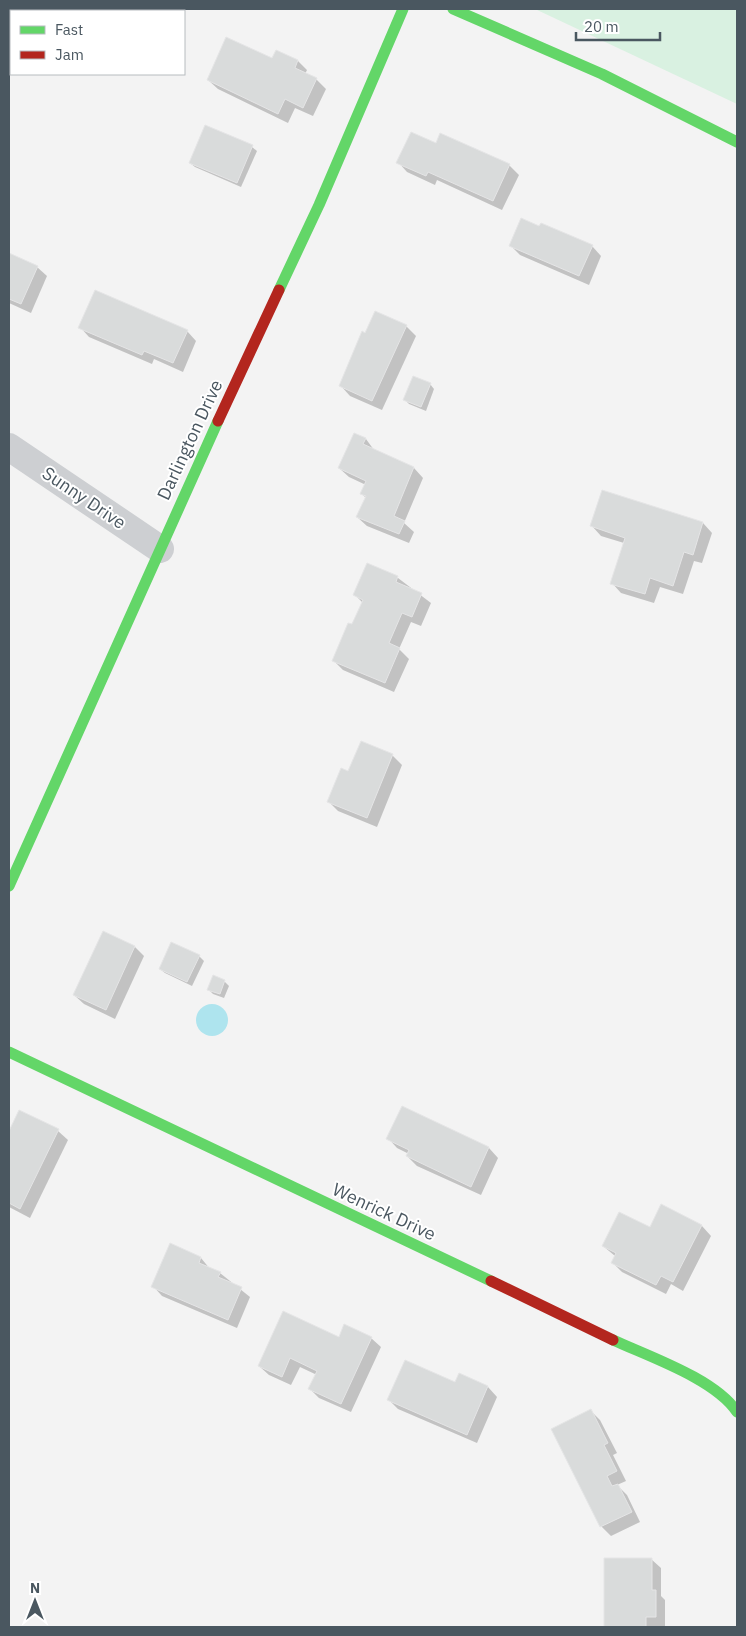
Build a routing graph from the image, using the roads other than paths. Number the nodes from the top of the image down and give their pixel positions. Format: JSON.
{"nodes":[{"id":1,"x":403,"y":9,"type":"edge"},
{"id":2,"x":454,"y":9,"type":"edge"},
{"id":3,"x":737,"y":142,"type":"edge"},
{"id":4,"x":9,"y":448,"type":"edge"},
{"id":5,"x":160,"y":549,"type":"junction"},
{"id":6,"x":9,"y":886,"type":"edge"},
{"id":7,"x":9,"y":1052,"type":"edge"},
{"id":8,"x":737,"y":1412,"type":"edge"}],
"edges":[{"from":1,"to":5,"type":"street","name":"Darlington Drive"},
{"from":2,"to":3,"type":"street"},
{"from":4,"to":5,"type":"street","name":"Sunny Drive"},
{"from":5,"to":6,"type":"street","name":"Darlington Drive"},
{"from":7,"to":8,"type":"street","name":"Wenrick Drive"}]}
